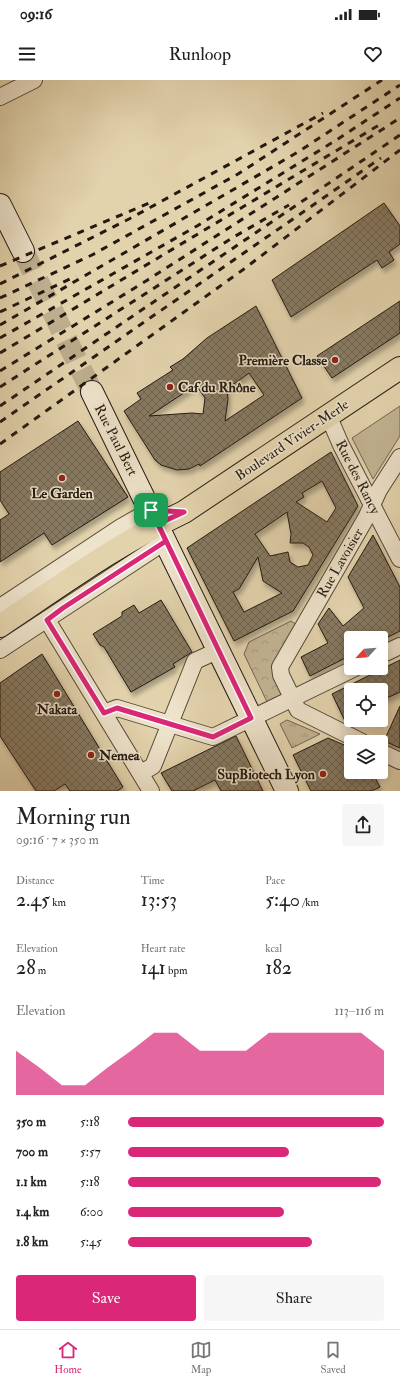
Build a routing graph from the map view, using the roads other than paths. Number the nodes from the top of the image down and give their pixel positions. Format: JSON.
{"nodes":[{"id":1,"x":34,"y":80,"type":"edge"},
{"id":2,"x":0,"y":97,"type":"edge"},
{"id":3,"x":0,"y":205,"type":"edge"},
{"id":4,"x":6,"y":222,"type":"edge"},
{"id":5,"x":23,"y":251,"type":"tunnel mouth"},
{"id":6,"x":400,"y":368,"type":"edge"},
{"id":7,"x":92,"y":392,"type":"tunnel mouth"},
{"id":8,"x":328,"y":416,"type":"junction"},
{"id":9,"x":400,"y":458,"type":"edge"},
{"id":10,"x":372,"y":506,"type":"junction"},
{"id":11,"x":158,"y":525,"type":"junction"},
{"id":12,"x":400,"y":559,"type":"edge"},
{"id":13,"x":0,"y":607,"type":"edge"},
{"id":14,"x":47,"y":620,"type":"junction"},
{"id":15,"x":0,"y":626,"type":"edge"},
{"id":16,"x":400,"y":646,"type":"edge"},
{"id":17,"x":0,"y":650,"type":"edge"},
{"id":18,"x":218,"y":650,"type":"junction"},
{"id":19,"x":388,"y":652,"type":"edge"},
{"id":20,"x":344,"y":673,"type":"edge"},
{"id":21,"x":293,"y":699,"type":"junction"},
{"id":22,"x":104,"y":713,"type":"junction"},
{"id":23,"x":251,"y":718,"type":"junction"},
{"id":24,"x":170,"y":723,"type":"junction"},
{"id":25,"x":348,"y":735,"type":"edge"},
{"id":26,"x":388,"y":755,"type":"edge"},
{"id":27,"x":400,"y":761,"type":"edge"},
{"id":28,"x":141,"y":773,"type":"junction"},
{"id":29,"x":151,"y":791,"type":"edge"},
{"id":30,"x":287,"y":791,"type":"edge"}],
"edges":[{"from":1,"to":2,"type":"street"},
{"from":3,"to":4,"type":"street"},
{"from":4,"to":5,"type":"street"},
{"from":6,"to":8,"type":"main road","name":"Boulevard Vivier-Merle"},
{"from":7,"to":11,"type":"street","name":"Rue Paul Bert"},
{"from":8,"to":10,"type":"street","name":"Rue des Rancy"},
{"from":8,"to":11,"type":"main road","name":"Boulevard Vivier-Merle"},
{"from":9,"to":10,"type":"street","name":"Rue Lavoisier"},
{"from":10,"to":12,"type":"street","name":"Rue des Rancy"},
{"from":10,"to":21,"type":"street","name":"Rue Lavoisier"},
{"from":11,"to":13,"type":"street","name":"Boulevard Vivier-Merle"},
{"from":11,"to":14,"type":"street","name":"Boulevard Vivier-Merle"},
{"from":11,"to":15,"type":"main road"},
{"from":11,"to":18,"type":"street","name":"Rue Paul Bert"},
{"from":14,"to":17,"type":"street","name":"Boulevard Vivier-Merle"},
{"from":14,"to":22,"type":"street"},
{"from":16,"to":19,"type":"street"},
{"from":18,"to":23,"type":"street","name":"Rue Paul Bert"},
{"from":18,"to":24,"type":"street"},
{"from":20,"to":21,"type":"street"},
{"from":21,"to":23,"type":"street"},
{"from":21,"to":25,"type":"street"},
{"from":22,"to":24,"type":"street"},
{"from":22,"to":28,"type":"street"},
{"from":23,"to":24,"type":"street"},
{"from":23,"to":30,"type":"street","name":"Rue Paul Bert"},
{"from":24,"to":28,"type":"street"},
{"from":26,"to":27,"type":"street"},
{"from":28,"to":29,"type":"street"}]}
